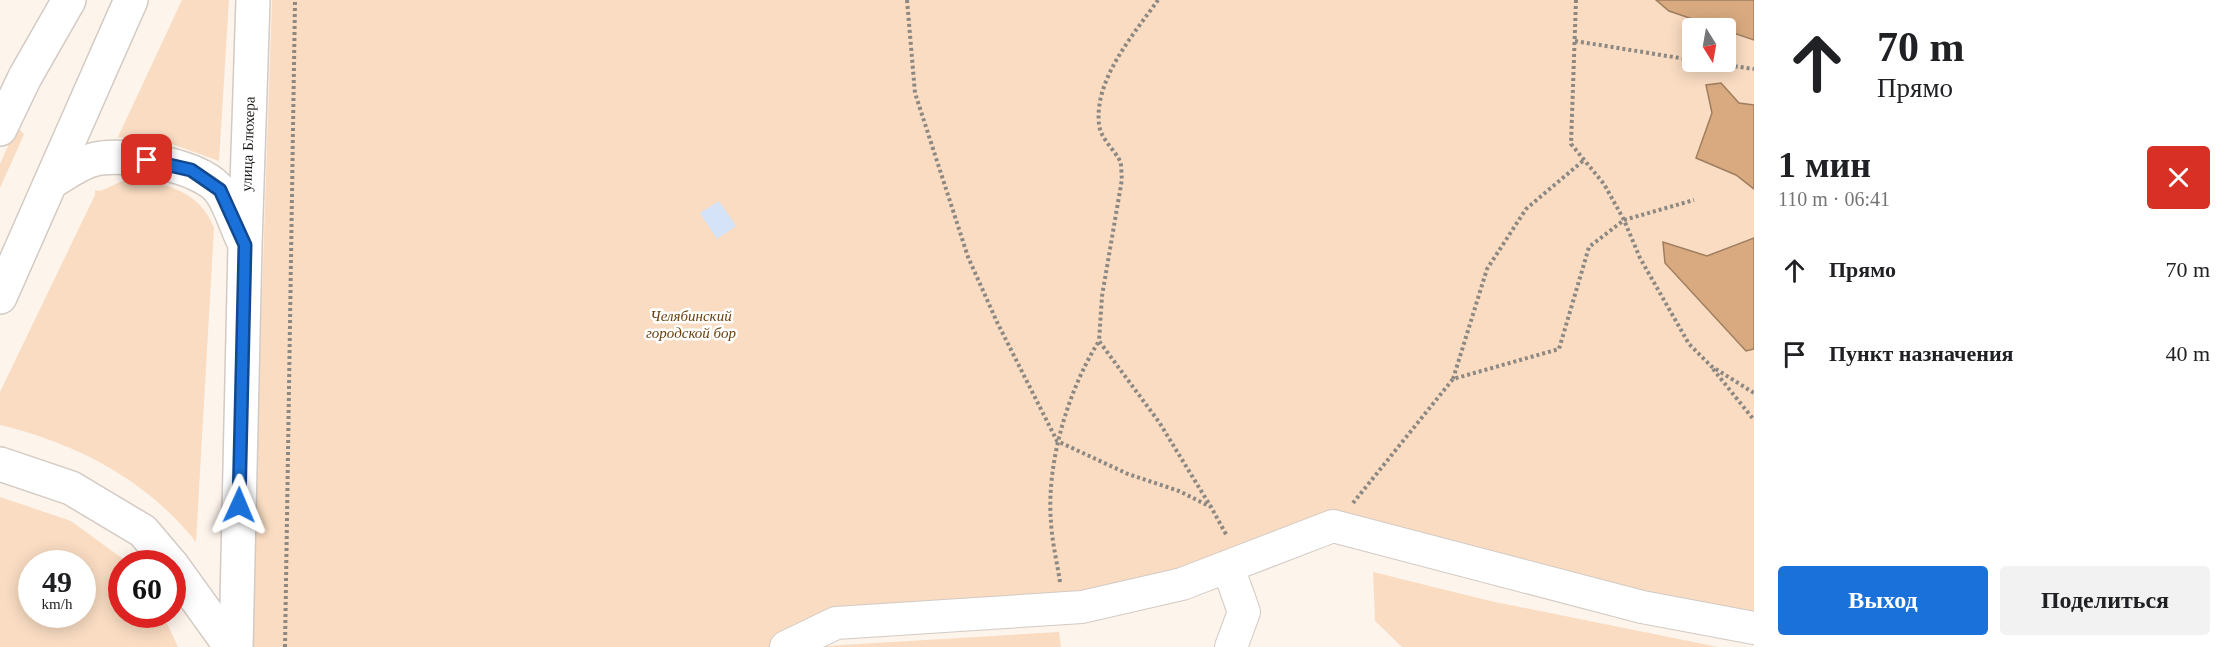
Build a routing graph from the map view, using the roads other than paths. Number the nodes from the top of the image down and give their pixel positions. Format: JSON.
{"nodes":[{"id":1,"x":69,"y":0,"type":"edge"},
{"id":2,"x":131,"y":0,"type":"edge"},
{"id":3,"x":253,"y":0,"type":"edge"},
{"id":4,"x":0,"y":129,"type":"edge"},
{"id":5,"x":51,"y":182,"type":"junction"},
{"id":6,"x":245,"y":245,"type":"junction"},
{"id":7,"x":0,"y":297,"type":"edge"},
{"id":8,"x":0,"y":464,"type":"edge"},
{"id":9,"x":159,"y":550,"type":"edge"},
{"id":10,"x":1234,"y":564,"type":"junction"},
{"id":11,"x":186,"y":584,"type":"edge"},
{"id":12,"x":1754,"y":628,"type":"edge"},
{"id":13,"x":231,"y":647,"type":"edge"},
{"id":14,"x":236,"y":647,"type":"edge"},
{"id":15,"x":786,"y":647,"type":"edge"},
{"id":16,"x":1231,"y":647,"type":"edge"}],
"edges":[{"from":1,"to":4,"type":"main road"},
{"from":2,"to":5,"type":"main road"},
{"from":3,"to":6,"type":"main road","name":"улица Блюхера"},
{"from":5,"to":6,"type":"main road"},
{"from":5,"to":7,"type":"main road"},
{"from":6,"to":14,"type":"main road","name":"улица Блюхера"},
{"from":8,"to":9,"type":"main road"},
{"from":10,"to":12,"type":"street"},
{"from":10,"to":15,"type":"street"},
{"from":10,"to":16,"type":"street"},
{"from":11,"to":13,"type":"main road"}]}
